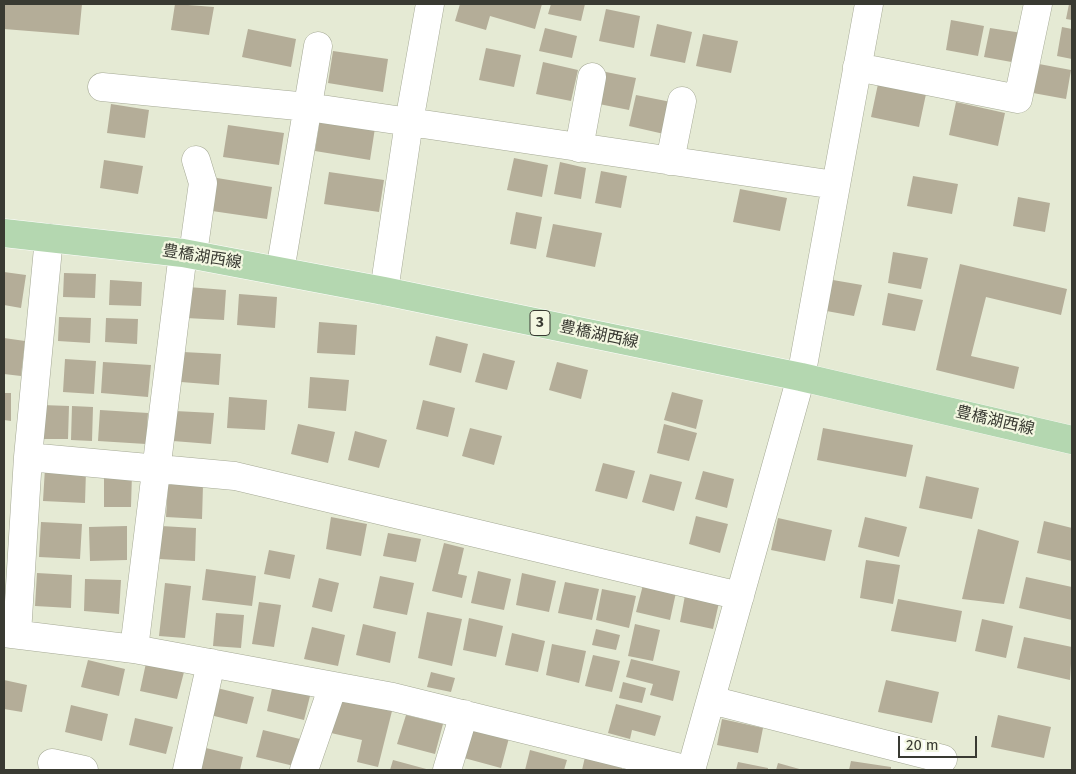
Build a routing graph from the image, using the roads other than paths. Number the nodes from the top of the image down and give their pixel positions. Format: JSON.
{"nodes":[{"id":1,"x":430,"y":4,"type":"edge"},
{"id":2,"x":1038,"y":4,"type":"edge"},
{"id":3,"x":866,"y":5,"type":"edge"},
{"id":4,"x":318,"y":46,"type":"dead end"},
{"id":5,"x":858,"y":67,"type":"junction"},
{"id":6,"x":592,"y":77,"type":"dead end"},
{"id":7,"x":102,"y":87,"type":"dead end"},
{"id":8,"x":682,"y":101,"type":"dead end"},
{"id":9,"x":308,"y":107,"type":"junction"},
{"id":10,"x":409,"y":122,"type":"junction"},
{"id":11,"x":578,"y":148,"type":"junction"},
{"id":12,"x":196,"y":160,"type":"dead end"},
{"id":13,"x":670,"y":161,"type":"junction"},
{"id":14,"x":835,"y":186,"type":"junction"},
{"id":15,"x":4,"y":233,"type":"edge"},
{"id":16,"x":49,"y":238,"type":"junction"},
{"id":17,"x":188,"y":254,"type":"junction"},
{"id":18,"x":280,"y":271,"type":"junction"},
{"id":19,"x":384,"y":291,"type":"junction"},
{"id":20,"x":802,"y":376,"type":"junction"},
{"id":21,"x":1072,"y":440,"type":"edge"},
{"id":22,"x":28,"y":457,"type":"junction"},
{"id":23,"x":156,"y":469,"type":"junction"},
{"id":24,"x":740,"y":596,"type":"junction"},
{"id":25,"x":10,"y":634,"type":"edge"},
{"id":26,"x":134,"y":649,"type":"junction"},
{"id":27,"x":211,"y":663,"type":"junction"},
{"id":28,"x":333,"y":686,"type":"junction"},
{"id":29,"x":711,"y":700,"type":"junction"},
{"id":30,"x":464,"y":714,"type":"junction"},
{"id":31,"x":943,"y":759,"type":"dead end"},
{"id":32,"x":52,"y":763,"type":"dead end"},
{"id":33,"x":84,"y":770,"type":"edge"},
{"id":34,"x":187,"y":770,"type":"edge"},
{"id":35,"x":304,"y":770,"type":"edge"},
{"id":36,"x":447,"y":770,"type":"edge"},
{"id":37,"x":690,"y":770,"type":"edge"}],
"edges":[{"from":1,"to":10,"type":"street"},
{"from":2,"to":5,"type":"street"},
{"from":3,"to":5,"type":"street"},
{"from":4,"to":9,"type":"street"},
{"from":5,"to":14,"type":"street"},
{"from":6,"to":11,"type":"street"},
{"from":7,"to":9,"type":"street"},
{"from":8,"to":13,"type":"street"},
{"from":9,"to":10,"type":"street"},
{"from":9,"to":18,"type":"street"},
{"from":10,"to":11,"type":"street"},
{"from":10,"to":19,"type":"street"},
{"from":11,"to":13,"type":"street"},
{"from":12,"to":17,"type":"street"},
{"from":13,"to":14,"type":"street"},
{"from":14,"to":20,"type":"street"},
{"from":15,"to":16,"type":"main road","name":"豊橋湖西線","number":"3"},
{"from":16,"to":17,"type":"main road","name":"豊橋湖西線","number":"3"},
{"from":16,"to":22,"type":"street"},
{"from":17,"to":18,"type":"main road","name":"豊橋湖西線","number":"3"},
{"from":17,"to":23,"type":"street"},
{"from":18,"to":19,"type":"main road","name":"豊橋湖西線","number":"3"},
{"from":19,"to":20,"type":"main road","name":"豊橋湖西線","number":"3"},
{"from":20,"to":21,"type":"main road","name":"豊橋湖西線","number":"3"},
{"from":20,"to":24,"type":"street"},
{"from":22,"to":23,"type":"street"},
{"from":22,"to":25,"type":"street"},
{"from":23,"to":24,"type":"street"},
{"from":23,"to":26,"type":"street"},
{"from":24,"to":29,"type":"street"},
{"from":25,"to":26,"type":"street"},
{"from":26,"to":27,"type":"street"},
{"from":27,"to":28,"type":"street"},
{"from":27,"to":34,"type":"street"},
{"from":28,"to":30,"type":"street"},
{"from":28,"to":35,"type":"street"},
{"from":29,"to":31,"type":"street"},
{"from":29,"to":37,"type":"street"},
{"from":30,"to":36,"type":"street"},
{"from":30,"to":37,"type":"street"},
{"from":32,"to":33,"type":"street"}]}
